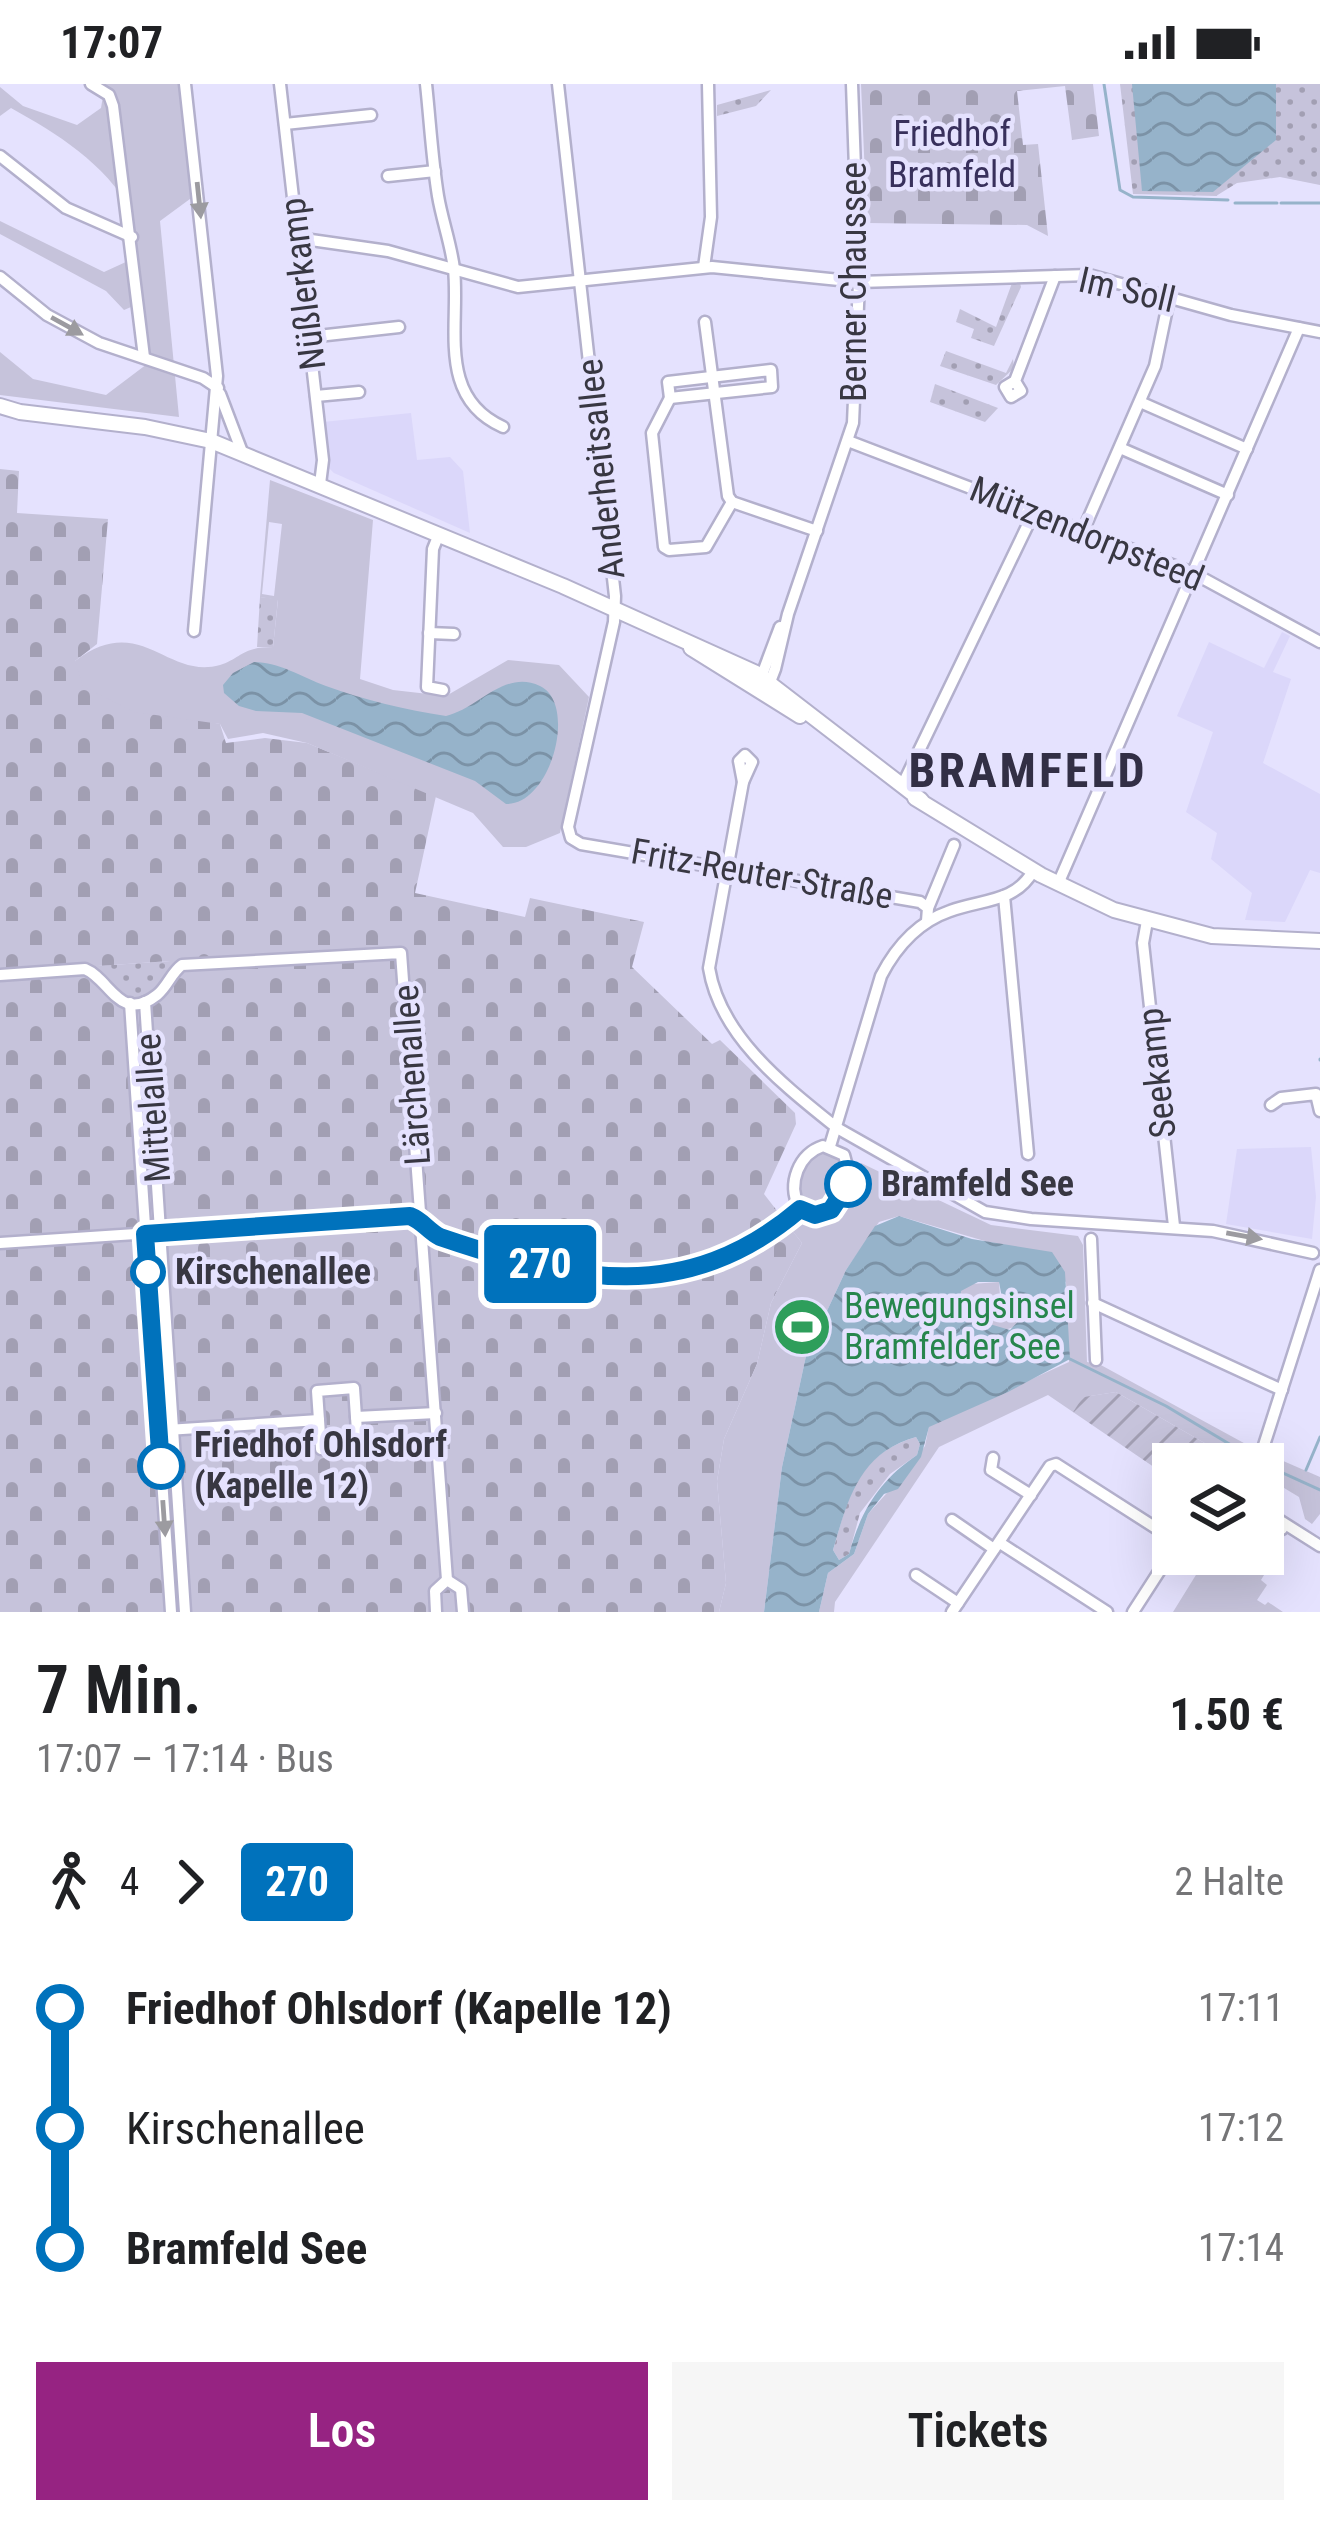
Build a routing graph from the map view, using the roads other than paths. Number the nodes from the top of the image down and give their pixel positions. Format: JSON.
{"nodes":[{"id":1,"x":91,"y":84,"type":"edge"},
{"id":2,"x":185,"y":84,"type":"edge"},
{"id":3,"x":280,"y":84,"type":"edge"},
{"id":4,"x":426,"y":84,"type":"edge"},
{"id":5,"x":558,"y":84,"type":"edge"},
{"id":6,"x":708,"y":84,"type":"edge"},
{"id":7,"x":851,"y":84,"type":"edge"},
{"id":8,"x":371,"y":115,"type":"dead end"},
{"id":9,"x":285,"y":124,"type":"junction"},
{"id":10,"x":0,"y":156,"type":"edge"},
{"id":11,"x":435,"y":171,"type":"junction"},
{"id":12,"x":388,"y":176,"type":"dead end"},
{"id":13,"x":131,"y":237,"type":"junction"},
{"id":14,"x":298,"y":238,"type":"junction"},
{"id":15,"x":704,"y":267,"type":"junction"},
{"id":16,"x":454,"y":271,"type":"junction"},
{"id":17,"x":1054,"y":276,"type":"junction"},
{"id":18,"x":0,"y":277,"type":"edge"},
{"id":19,"x":580,"y":281,"type":"junction"},
{"id":20,"x":859,"y":282,"type":"junction"},
{"id":21,"x":1169,"y":299,"type":"junction"},
{"id":22,"x":705,"y":322,"type":"dead end"},
{"id":23,"x":399,"y":327,"type":"dead end"},
{"id":24,"x":1299,"y":328,"type":"junction"},
{"id":25,"x":1320,"y":332,"type":"edge"},
{"id":26,"x":309,"y":337,"type":"junction"},
{"id":27,"x":144,"y":357,"type":"junction"},
{"id":28,"x":713,"y":377,"type":"junction"},
{"id":29,"x":1015,"y":381,"type":"dead end"},
{"id":30,"x":218,"y":388,"type":"junction"},
{"id":31,"x":359,"y":392,"type":"dead end"},
{"id":32,"x":715,"y":393,"type":"junction"},
{"id":33,"x":316,"y":396,"type":"junction"},
{"id":34,"x":670,"y":398,"type":"junction"},
{"id":35,"x":1140,"y":402,"type":"junction"},
{"id":36,"x":0,"y":406,"type":"edge"},
{"id":37,"x":20,"y":412,"type":"junction"},
{"id":38,"x":0,"y":416,"type":"edge"},
{"id":39,"x":503,"y":428,"type":"dead end"},
{"id":40,"x":211,"y":441,"type":"junction"},
{"id":41,"x":848,"y":441,"type":"junction"},
{"id":42,"x":1120,"y":448,"type":"junction"},
{"id":43,"x":1247,"y":449,"type":"junction"},
{"id":44,"x":242,"y":452,"type":"junction"},
{"id":45,"x":320,"y":484,"type":"junction"},
{"id":46,"x":1228,"y":495,"type":"junction"},
{"id":47,"x":732,"y":502,"type":"junction"},
{"id":48,"x":1034,"y":512,"type":"junction"},
{"id":49,"x":817,"y":531,"type":"junction"},
{"id":50,"x":1083,"y":531,"type":"junction"},
{"id":51,"x":439,"y":535,"type":"junction"},
{"id":52,"x":1193,"y":573,"type":"junction"},
{"id":53,"x":614,"y":610,"type":"junction"},
{"id":54,"x":194,"y":631,"type":"dead end"},
{"id":55,"x":429,"y":633,"type":"junction"},
{"id":56,"x":454,"y":634,"type":"dead end"},
{"id":57,"x":1320,"y":642,"type":"edge"},
{"id":58,"x":763,"y":682,"type":"junction"},
{"id":59,"x":443,"y":690,"type":"dead end"},
{"id":60,"x":743,"y":782,"type":"dead end"},
{"id":61,"x":903,"y":784,"type":"junction"},
{"id":62,"x":921,"y":800,"type":"junction"},
{"id":63,"x":581,"y":844,"type":"joint"},
{"id":64,"x":954,"y":845,"type":"dead end"},
{"id":65,"x":728,"y":867,"type":"junction"},
{"id":66,"x":1033,"y":871,"type":"junction"},
{"id":67,"x":1058,"y":884,"type":"junction"},
{"id":68,"x":1004,"y":896,"type":"junction"},
{"id":69,"x":927,"y":915,"type":"junction"},
{"id":70,"x":1147,"y":921,"type":"junction"},
{"id":71,"x":1320,"y":941,"type":"edge"},
{"id":72,"x":0,"y":975,"type":"edge"},
{"id":73,"x":146,"y":1002,"type":"junction"},
{"id":74,"x":130,"y":1003,"type":"junction"},
{"id":75,"x":1271,"y":1105,"type":"dead end"},
{"id":76,"x":1320,"y":1111,"type":"edge"},
{"id":77,"x":837,"y":1128,"type":"junction"},
{"id":78,"x":830,"y":1146,"type":"junction"},
{"id":79,"x":871,"y":1148,"type":"junction"},
{"id":80,"x":1028,"y":1154,"type":"dead end"},
{"id":81,"x":850,"y":1170,"type":"junction"},
{"id":82,"x":800,"y":1209,"type":"junction"},
{"id":83,"x":422,"y":1220,"type":"junction"},
{"id":84,"x":1174,"y":1226,"type":"junction"},
{"id":85,"x":160,"y":1232,"type":"junction"},
{"id":86,"x":145,"y":1234,"type":"junction"},
{"id":87,"x":1091,"y":1239,"type":"dead end"},
{"id":88,"x":0,"y":1243,"type":"edge"},
{"id":89,"x":1316,"y":1249,"type":"edge"},
{"id":90,"x":1320,"y":1269,"type":"edge"},
{"id":91,"x":1093,"y":1303,"type":"junction"},
{"id":92,"x":1313,"y":1313,"type":"edge"},
{"id":93,"x":1096,"y":1360,"type":"dead end"},
{"id":94,"x":1282,"y":1390,"type":"junction"},
{"id":95,"x":436,"y":1414,"type":"junction"},
{"id":96,"x":356,"y":1417,"type":"junction"},
{"id":97,"x":319,"y":1420,"type":"junction"},
{"id":98,"x":158,"y":1430,"type":"junction"},
{"id":99,"x":174,"y":1430,"type":"junction"},
{"id":100,"x":1265,"y":1443,"type":"edge"},
{"id":101,"x":988,"y":1467,"type":"dead end"},
{"id":102,"x":1030,"y":1496,"type":"junction"},
{"id":103,"x":952,"y":1520,"type":"dead end"},
{"id":104,"x":1152,"y":1525,"type":"edge"},
{"id":105,"x":1284,"y":1525,"type":"edge"},
{"id":106,"x":997,"y":1546,"type":"junction"},
{"id":107,"x":1320,"y":1550,"type":"edge"},
{"id":108,"x":916,"y":1575,"type":"dead end"},
{"id":109,"x":1157,"y":1575,"type":"edge"},
{"id":110,"x":447,"y":1580,"type":"junction"},
{"id":111,"x":955,"y":1608,"type":"edge"},
{"id":112,"x":171,"y":1612,"type":"edge"},
{"id":113,"x":185,"y":1612,"type":"edge"},
{"id":114,"x":436,"y":1612,"type":"edge"},
{"id":115,"x":463,"y":1612,"type":"edge"},
{"id":116,"x":1107,"y":1612,"type":"edge"},
{"id":117,"x":1133,"y":1612,"type":"edge"}],
"edges":[{"from":1,"to":13,"type":"street"},
{"from":2,"to":30,"type":"street","one_way":true},
{"from":3,"to":9,"type":"street","name":"Nüßlerkamp"},
{"from":4,"to":11,"type":"street"},
{"from":5,"to":19,"type":"street","name":"Anderheitsallee"},
{"from":6,"to":15,"type":"street"},
{"from":7,"to":20,"type":"street","name":"Berner Chaussee"},
{"from":8,"to":9,"type":"street"},
{"from":9,"to":14,"type":"street","name":"Nüßlerkamp"},
{"from":10,"to":13,"type":"street"},
{"from":11,"to":12,"type":"street"},
{"from":11,"to":16,"type":"street"},
{"from":13,"to":27,"type":"street"},
{"from":14,"to":16,"type":"street","name":"Im Soll"},
{"from":14,"to":26,"type":"street","name":"Nüßlerkamp"},
{"from":15,"to":19,"type":"street","name":"Im Soll"},
{"from":15,"to":20,"type":"street","name":"Im Soll"},
{"from":16,"to":19,"type":"street","name":"Im Soll"},
{"from":16,"to":39,"type":"street"},
{"from":17,"to":20,"type":"street","name":"Im Soll"},
{"from":17,"to":21,"type":"street","name":"Im Soll"},
{"from":17,"to":29,"type":"street"},
{"from":18,"to":27,"type":"street","one_way":true},
{"from":19,"to":53,"type":"street","name":"Anderheitsallee"},
{"from":20,"to":41,"type":"street","name":"Berner Chaussee"},
{"from":21,"to":24,"type":"street","name":"Im Soll"},
{"from":21,"to":35,"type":"street"},
{"from":22,"to":28,"type":"street"},
{"from":23,"to":26,"type":"street"},
{"from":24,"to":25,"type":"street","name":"Im Soll"},
{"from":24,"to":43,"type":"street"},
{"from":26,"to":33,"type":"street","name":"Nüßlerkamp"},
{"from":27,"to":30,"type":"street"},
{"from":28,"to":32,"type":"street"},
{"from":28,"to":32,"type":"street"},
{"from":28,"to":34,"type":"street"},
{"from":30,"to":40,"type":"street"},
{"from":30,"to":44,"type":"street"},
{"from":31,"to":33,"type":"street"},
{"from":32,"to":34,"type":"street"},
{"from":32,"to":47,"type":"street"},
{"from":33,"to":45,"type":"street","name":"Nüßlerkamp"},
{"from":34,"to":47,"type":"street"},
{"from":35,"to":42,"type":"street"},
{"from":35,"to":43,"type":"street"},
{"from":36,"to":37,"type":"main road"},
{"from":37,"to":38,"type":"main road"},
{"from":37,"to":40,"type":"main road"},
{"from":40,"to":44,"type":"main road"},
{"from":40,"to":54,"type":"street"},
{"from":41,"to":48,"type":"street","name":"Mützendorpsteed"},
{"from":41,"to":49,"type":"street","name":"Berner Chaussee"},
{"from":42,"to":46,"type":"street"},
{"from":42,"to":50,"type":"street"},
{"from":43,"to":46,"type":"street"},
{"from":44,"to":45,"type":"main road"},
{"from":45,"to":51,"type":"main road"},
{"from":46,"to":52,"type":"street"},
{"from":47,"to":49,"type":"street"},
{"from":48,"to":50,"type":"street","name":"Mützendorpsteed"},
{"from":48,"to":61,"type":"street"},
{"from":49,"to":58,"type":"street","name":"Berner Chaussee"},
{"from":50,"to":52,"type":"street","name":"Mützendorpsteed"},
{"from":51,"to":53,"type":"main road"},
{"from":51,"to":55,"type":"street"},
{"from":52,"to":57,"type":"street","name":"Mützendorpsteed"},
{"from":52,"to":67,"type":"street"},
{"from":53,"to":58,"type":"main road"},
{"from":53,"to":63,"type":"street","name":"Anderheitsallee"},
{"from":55,"to":56,"type":"street"},
{"from":55,"to":59,"type":"street"},
{"from":58,"to":61,"type":"main road"},
{"from":58,"to":62,"type":"main road"},
{"from":60,"to":65,"type":"street"},
{"from":61,"to":62,"type":"main road"},
{"from":62,"to":66,"type":"main road"},
{"from":63,"to":65,"type":"street","name":"Fritz-Reuter-Straße"},
{"from":64,"to":69,"type":"street"},
{"from":65,"to":69,"type":"street","name":"Fritz-Reuter-Straße"},
{"from":65,"to":77,"type":"street"},
{"from":66,"to":67,"type":"main road"},
{"from":66,"to":68,"type":"street"},
{"from":67,"to":70,"type":"main road"},
{"from":68,"to":69,"type":"street"},
{"from":68,"to":80,"type":"street"},
{"from":69,"to":77,"type":"street"},
{"from":70,"to":71,"type":"main road"},
{"from":70,"to":84,"type":"street","name":"Seekamp"},
{"from":72,"to":74,"type":"street"},
{"from":73,"to":74,"type":"street"},
{"from":73,"to":83,"type":"street","name":"Lärchenallee"},
{"from":73,"to":85,"type":"street","name":"Mittelallee"},
{"from":74,"to":86,"type":"street","name":"Mittelallee"},
{"from":75,"to":76,"type":"street"},
{"from":77,"to":78,"type":"street"},
{"from":77,"to":79,"type":"street"},
{"from":78,"to":81,"type":"street"},
{"from":78,"to":82,"type":"street"},
{"from":79,"to":81,"type":"street"},
{"from":79,"to":84,"type":"street"},
{"from":81,"to":82,"type":"street"},
{"from":82,"to":83,"type":"street"},
{"from":83,"to":85,"type":"street"},
{"from":83,"to":95,"type":"street","name":"Lärchenallee"},
{"from":84,"to":89,"type":"street","one_way":true},
{"from":85,"to":86,"type":"street"},
{"from":85,"to":99,"type":"street","name":"Mittelallee"},
{"from":86,"to":88,"type":"street"},
{"from":86,"to":98,"type":"street","name":"Mittelallee"},
{"from":87,"to":91,"type":"street"},
{"from":89,"to":90,"type":"street"},
{"from":90,"to":92,"type":"street"},
{"from":91,"to":93,"type":"street"},
{"from":91,"to":94,"type":"street"},
{"from":92,"to":94,"type":"street"},
{"from":94,"to":100,"type":"street"},
{"from":95,"to":96,"type":"street"},
{"from":95,"to":110,"type":"street","name":"Lärchenallee"},
{"from":96,"to":97,"type":"street"},
{"from":96,"to":97,"type":"street"},
{"from":97,"to":99,"type":"street"},
{"from":98,"to":99,"type":"street"},
{"from":98,"to":112,"type":"street","name":"Mittelallee","one_way":true},
{"from":99,"to":113,"type":"street","name":"Mittelallee"},
{"from":101,"to":102,"type":"street"},
{"from":102,"to":104,"type":"street"},
{"from":102,"to":106,"type":"street"},
{"from":103,"to":106,"type":"street"},
{"from":105,"to":107,"type":"street"},
{"from":106,"to":111,"type":"street"},
{"from":106,"to":116,"type":"street"},
{"from":108,"to":111,"type":"street"},
{"from":109,"to":117,"type":"street"},
{"from":110,"to":114,"type":"street","name":"Lärchenallee"},
{"from":110,"to":115,"type":"street","name":"Lärchenallee"}]}
